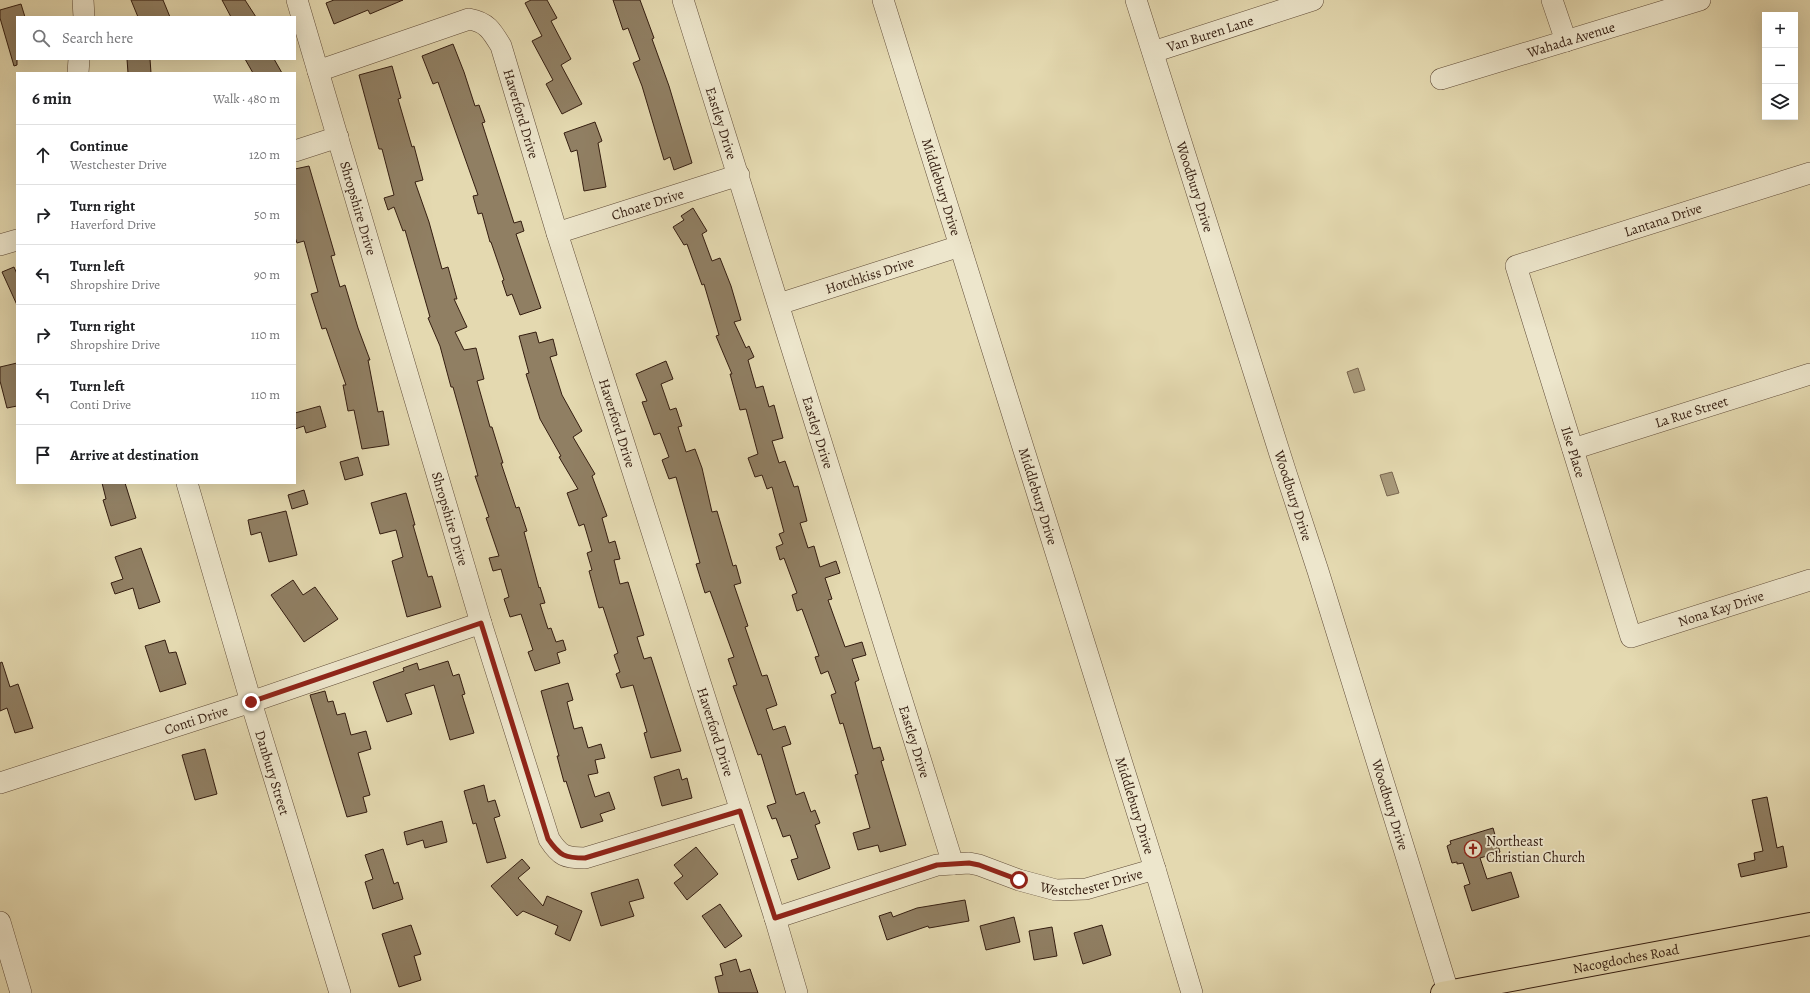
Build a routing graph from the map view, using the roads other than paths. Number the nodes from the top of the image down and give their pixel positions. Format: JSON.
{"nodes":[{"id":1,"x":83,"y":0,"type":"edge"},
{"id":2,"x":297,"y":0,"type":"edge"},
{"id":3,"x":683,"y":0,"type":"edge"},
{"id":4,"x":883,"y":0,"type":"edge"},
{"id":5,"x":1136,"y":0,"type":"edge"},
{"id":6,"x":1313,"y":0,"type":"edge"},
{"id":7,"x":1552,"y":0,"type":"edge"},
{"id":8,"x":1700,"y":0,"type":"edge"},
{"id":9,"x":84,"y":16,"type":"edge"},
{"id":10,"x":1566,"y":41,"type":"junction"},
{"id":11,"x":1152,"y":52,"type":"junction"},
{"id":12,"x":79,"y":60,"type":"edge"},
{"id":13,"x":318,"y":71,"type":"junction"},
{"id":14,"x":78,"y":72,"type":"edge"},
{"id":15,"x":1441,"y":79,"type":"dead end"},
{"id":16,"x":338,"y":137,"type":"junction"},
{"id":17,"x":296,"y":151,"type":"edge"},
{"id":18,"x":1810,"y":173,"type":"edge"},
{"id":19,"x":739,"y":175,"type":"junction"},
{"id":20,"x":557,"y":232,"type":"junction"},
{"id":21,"x":16,"y":240,"type":"edge"},
{"id":22,"x":0,"y":245,"type":"edge"},
{"id":23,"x":960,"y":246,"type":"junction"},
{"id":24,"x":1516,"y":266,"type":"joint"},
{"id":25,"x":779,"y":304,"type":"junction"},
{"id":26,"x":1810,"y":374,"type":"edge"},
{"id":27,"x":1573,"y":449,"type":"junction"},
{"id":28,"x":187,"y":484,"type":"edge"},
{"id":29,"x":1810,"y":580,"type":"edge"},
{"id":30,"x":481,"y":623,"type":"junction"},
{"id":31,"x":1631,"y":637,"type":"joint"},
{"id":32,"x":251,"y":702,"type":"junction"},
{"id":33,"x":0,"y":783,"type":"edge"},
{"id":34,"x":740,"y":811,"type":"junction"},
{"id":35,"x":953,"y":864,"type":"junction"},
{"id":36,"x":1155,"y":869,"type":"junction"},
{"id":37,"x":775,"y":918,"type":"junction"},
{"id":38,"x":0,"y":922,"type":"edge"},
{"id":39,"x":1810,"y":924,"type":"edge"},
{"id":40,"x":1445,"y":992,"type":"edge"},
{"id":41,"x":21,"y":993,"type":"edge"},
{"id":42,"x":340,"y":993,"type":"edge"},
{"id":43,"x":797,"y":993,"type":"edge"},
{"id":44,"x":1192,"y":993,"type":"edge"}],
"edges":[{"from":1,"to":9,"type":"street"},
{"from":2,"to":13,"type":"street","name":"Shropshire Drive"},
{"from":3,"to":19,"type":"street","name":"Eastley Drive"},
{"from":4,"to":23,"type":"street","name":"Middlebury Drive"},
{"from":5,"to":11,"type":"street","name":"Woodbury Drive"},
{"from":6,"to":11,"type":"street","name":"Van Buren Lane"},
{"from":7,"to":10,"type":"street"},
{"from":8,"to":10,"type":"street","name":"Wahada Avenue"},
{"from":10,"to":15,"type":"street","name":"Wahada Avenue"},
{"from":11,"to":40,"type":"street","name":"Woodbury Drive"},
{"from":12,"to":14,"type":"street"},
{"from":13,"to":16,"type":"street","name":"Shropshire Drive"},
{"from":13,"to":20,"type":"street","name":"Haverford Drive"},
{"from":16,"to":17,"type":"street"},
{"from":16,"to":30,"type":"street","name":"Shropshire Drive"},
{"from":18,"to":24,"type":"street","name":"Lantana Drive"},
{"from":19,"to":20,"type":"street","name":"Choate Drive"},
{"from":19,"to":25,"type":"street","name":"Eastley Drive"},
{"from":20,"to":34,"type":"street","name":"Haverford Drive"},
{"from":21,"to":22,"type":"street"},
{"from":23,"to":25,"type":"street","name":"Hotchkiss Drive"},
{"from":23,"to":36,"type":"street","name":"Middlebury Drive"},
{"from":24,"to":27,"type":"street","name":"Ilse Place"},
{"from":25,"to":35,"type":"street","name":"Eastley Drive"},
{"from":26,"to":27,"type":"street","name":"La Rue Street"},
{"from":27,"to":31,"type":"street","name":"Ilse Place"},
{"from":28,"to":32,"type":"street","name":"Danbury Street"},
{"from":29,"to":31,"type":"street","name":"Nona Kay Drive"},
{"from":30,"to":32,"type":"street","name":"Conti Drive"},
{"from":30,"to":34,"type":"street","name":"Shropshire Drive"},
{"from":32,"to":33,"type":"street","name":"Conti Drive"},
{"from":32,"to":42,"type":"street","name":"Danbury Street"},
{"from":34,"to":37,"type":"street","name":"Haverford Drive"},
{"from":35,"to":36,"type":"street","name":"Westchester Drive"},
{"from":35,"to":37,"type":"street","name":"Westchester Drive"},
{"from":36,"to":44,"type":"street","name":"Middlebury Drive"},
{"from":37,"to":43,"type":"street","name":"Haverford Drive"},
{"from":38,"to":41,"type":"street"},
{"from":39,"to":40,"type":"main road","name":"Nacogdoches Road"}]}
